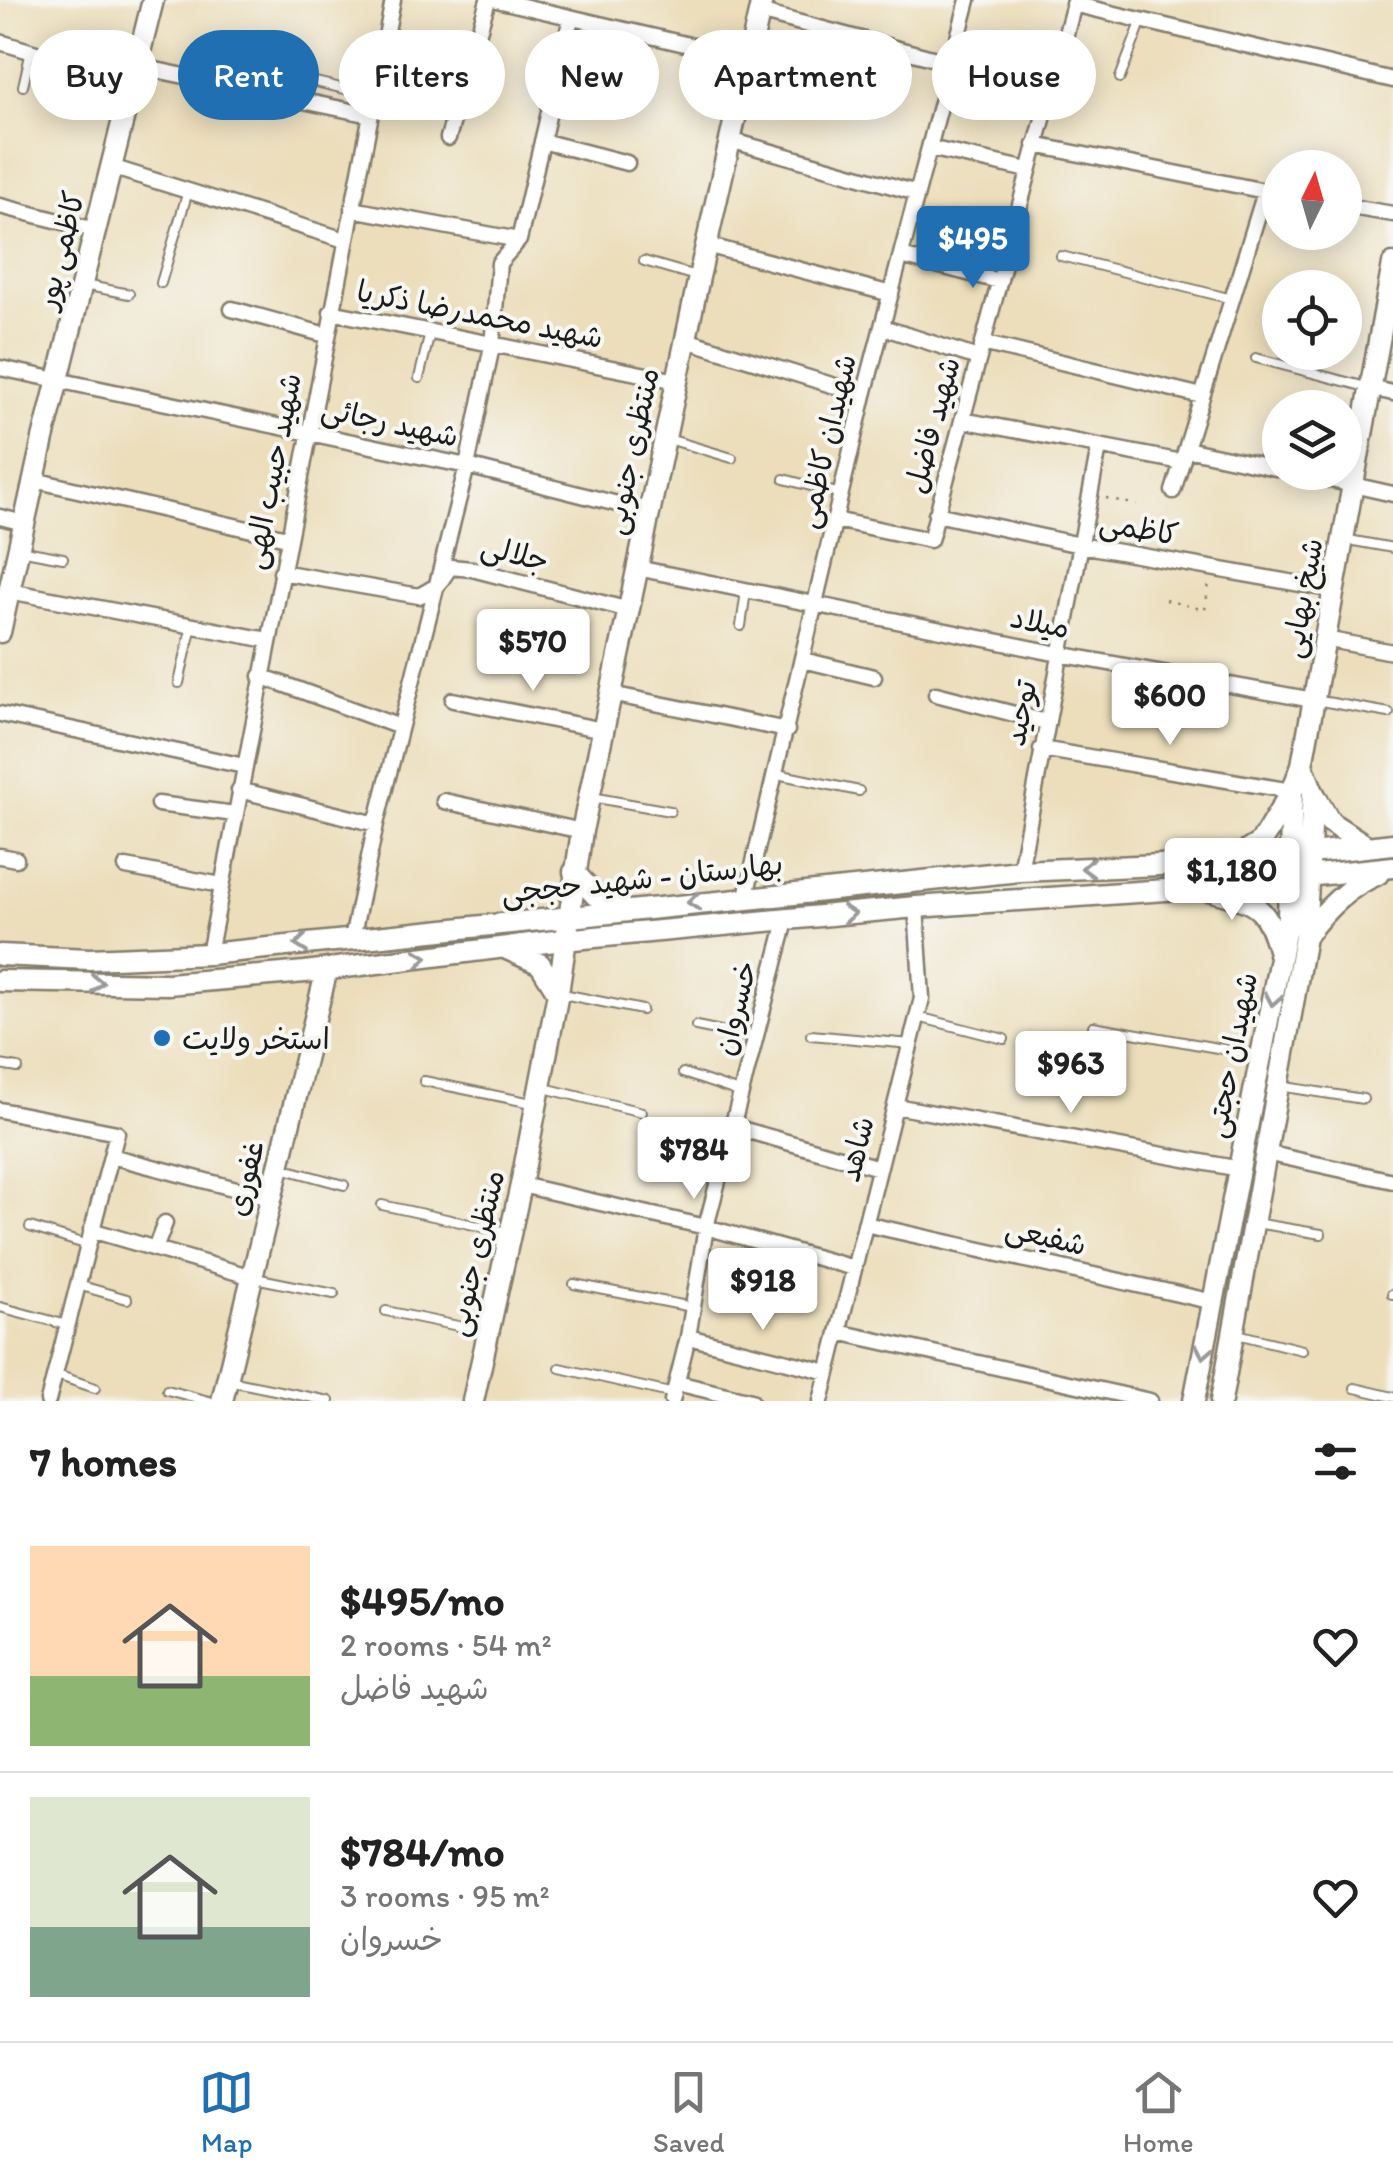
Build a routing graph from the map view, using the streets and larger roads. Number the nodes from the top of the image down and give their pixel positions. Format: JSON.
{"nodes":[{"id":1,"x":153,"y":0,"type":"edge"},
{"id":2,"x":393,"y":0,"type":"edge"},
{"id":3,"x":488,"y":0,"type":"edge"},
{"id":4,"x":497,"y":0,"type":"edge"},
{"id":5,"x":968,"y":0,"type":"edge"},
{"id":6,"x":1074,"y":2,"type":"edge"},
{"id":7,"x":761,"y":6,"type":"edge"},
{"id":8,"x":571,"y":18,"type":"junction"},
{"id":9,"x":146,"y":30,"type":"edge"},
{"id":10,"x":387,"y":30,"type":"edge"},
{"id":11,"x":960,"y":30,"type":"edge"},
{"id":12,"x":1066,"y":30,"type":"edge"},
{"id":13,"x":0,"y":42,"type":"edge"},
{"id":14,"x":679,"y":43,"type":"edge"},
{"id":15,"x":30,"y":51,"type":"edge"},
{"id":16,"x":932,"y":58,"type":"edge"},
{"id":17,"x":158,"y":78,"type":"edge"},
{"id":18,"x":1393,"y":80,"type":"edge"},
{"id":19,"x":339,"y":110,"type":"edge"},
{"id":20,"x":124,"y":120,"type":"edge"},
{"id":21,"x":369,"y":120,"type":"edge"},
{"id":22,"x":735,"y":120,"type":"edge"},
{"id":23,"x":936,"y":120,"type":"edge"},
{"id":24,"x":1041,"y":120,"type":"edge"},
{"id":25,"x":448,"y":138,"type":"dead end"},
{"id":26,"x":730,"y":140,"type":"junction"},
{"id":27,"x":542,"y":141,"type":"junction"},
{"id":28,"x":1034,"y":146,"type":"junction"},
{"id":29,"x":929,"y":148,"type":"junction"},
{"id":30,"x":627,"y":164,"type":"dead end"},
{"id":31,"x":112,"y":167,"type":"junction"},
{"id":32,"x":1028,"y":170,"type":"junction"},
{"id":33,"x":1262,"y":191,"type":"edge"},
{"id":34,"x":917,"y":193,"type":"junction"},
{"id":35,"x":0,"y":206,"type":"edge"},
{"id":36,"x":352,"y":209,"type":"junction"},
{"id":37,"x":1362,"y":209,"type":"edge"},
{"id":38,"x":1393,"y":214,"type":"edge"},
{"id":39,"x":1262,"y":221,"type":"edge"},
{"id":40,"x":95,"y":230,"type":"junction"},
{"id":41,"x":346,"y":240,"type":"junction"},
{"id":42,"x":519,"y":240,"type":"junction"},
{"id":43,"x":706,"y":245,"type":"junction"},
{"id":44,"x":901,"y":256,"type":"junction"},
{"id":45,"x":1393,"y":264,"type":"edge"},
{"id":46,"x":998,"y":282,"type":"junction"},
{"id":47,"x":1391,"y":287,"type":"edge"},
{"id":48,"x":891,"y":294,"type":"junction"},
{"id":49,"x":232,"y":309,"type":"dead end"},
{"id":50,"x":331,"y":312,"type":"junction"},
{"id":51,"x":882,"y":326,"type":"junction"},
{"id":52,"x":326,"y":335,"type":"junction"},
{"id":53,"x":686,"y":340,"type":"junction"},
{"id":54,"x":492,"y":346,"type":"junction"},
{"id":55,"x":980,"y":350,"type":"junction"},
{"id":56,"x":0,"y":368,"type":"edge"},
{"id":57,"x":58,"y":381,"type":"junction"},
{"id":58,"x":677,"y":381,"type":"junction"},
{"id":59,"x":1370,"y":388,"type":"junction"},
{"id":60,"x":1393,"y":393,"type":"edge"},
{"id":61,"x":864,"y":395,"type":"junction"},
{"id":62,"x":1202,"y":396,"type":"junction"},
{"id":63,"x":962,"y":420,"type":"junction"},
{"id":64,"x":307,"y":432,"type":"junction"},
{"id":65,"x":1362,"y":434,"type":"edge"},
{"id":66,"x":1099,"y":447,"type":"junction"},
{"id":67,"x":1184,"y":456,"type":"junction"},
{"id":68,"x":466,"y":466,"type":"junction"},
{"id":69,"x":1262,"y":467,"type":"edge"},
{"id":70,"x":34,"y":480,"type":"junction"},
{"id":71,"x":1362,"y":487,"type":"edge"},
{"id":72,"x":1352,"y":490,"type":"edge"},
{"id":73,"x":1174,"y":491,"type":"dead end"},
{"id":74,"x":1393,"y":494,"type":"edge"},
{"id":75,"x":649,"y":512,"type":"junction"},
{"id":76,"x":936,"y":514,"type":"junction"},
{"id":77,"x":0,"y":517,"type":"edge"},
{"id":78,"x":835,"y":520,"type":"junction"},
{"id":79,"x":24,"y":522,"type":"junction"},
{"id":80,"x":287,"y":538,"type":"junction"},
{"id":81,"x":1080,"y":545,"type":"junction"},
{"id":82,"x":638,"y":568,"type":"junction"},
{"id":83,"x":281,"y":572,"type":"junction"},
{"id":84,"x":438,"y":585,"type":"junction"},
{"id":85,"x":1334,"y":590,"type":"junction"},
{"id":86,"x":5,"y":603,"type":"edge"},
{"id":87,"x":816,"y":604,"type":"junction"},
{"id":88,"x":628,"y":610,"type":"junction"},
{"id":89,"x":0,"y":632,"type":"edge"},
{"id":90,"x":1324,"y":639,"type":"junction"},
{"id":91,"x":268,"y":640,"type":"junction"},
{"id":92,"x":1393,"y":652,"type":"edge"},
{"id":93,"x":1059,"y":654,"type":"junction"},
{"id":94,"x":803,"y":660,"type":"junction"},
{"id":95,"x":261,"y":676,"type":"junction"},
{"id":96,"x":874,"y":677,"type":"dead end"},
{"id":97,"x":611,"y":694,"type":"junction"},
{"id":98,"x":936,"y":694,"type":"dead end"},
{"id":99,"x":453,"y":700,"type":"dead end"},
{"id":100,"x":1314,"y":700,"type":"junction"},
{"id":101,"x":0,"y":714,"type":"edge"},
{"id":102,"x":1046,"y":722,"type":"junction"},
{"id":103,"x":400,"y":726,"type":"junction"},
{"id":104,"x":604,"y":730,"type":"junction"},
{"id":105,"x":787,"y":730,"type":"junction"},
{"id":106,"x":1041,"y":749,"type":"junction"},
{"id":107,"x":1302,"y":765,"type":"joint"},
{"id":108,"x":244,"y":766,"type":"junction"},
{"id":109,"x":240,"y":790,"type":"junction"},
{"id":110,"x":1302,"y":791,"type":"junction"},
{"id":111,"x":444,"y":801,"type":"dead end"},
{"id":112,"x":158,"y":804,"type":"dead end"},
{"id":113,"x":235,"y":814,"type":"junction"},
{"id":114,"x":376,"y":824,"type":"junction"},
{"id":115,"x":582,"y":831,"type":"junction"},
{"id":116,"x":1393,"y":844,"type":"edge"},
{"id":117,"x":1370,"y":848,"type":"junction"},
{"id":118,"x":1228,"y":862,"type":"junction"},
{"id":119,"x":1299,"y":865,"type":"junction"},
{"id":120,"x":126,"y":866,"type":"dead end"},
{"id":121,"x":1393,"y":867,"type":"edge"},
{"id":122,"x":1020,"y":871,"type":"junction"},
{"id":123,"x":574,"y":872,"type":"junction"},
{"id":124,"x":222,"y":885,"type":"junction"},
{"id":125,"x":1180,"y":890,"type":"junction"},
{"id":126,"x":746,"y":896,"type":"junction"},
{"id":127,"x":916,"y":908,"type":"junction"},
{"id":128,"x":624,"y":909,"type":"junction"},
{"id":129,"x":568,"y":916,"type":"junction"},
{"id":130,"x":786,"y":921,"type":"junction"},
{"id":131,"x":1304,"y":937,"type":"junction"},
{"id":132,"x":352,"y":939,"type":"junction"},
{"id":133,"x":563,"y":940,"type":"junction"},
{"id":134,"x":506,"y":948,"type":"junction"},
{"id":135,"x":209,"y":954,"type":"junction"},
{"id":136,"x":0,"y":955,"type":"edge"},
{"id":137,"x":1281,"y":958,"type":"junction"},
{"id":138,"x":327,"y":969,"type":"junction"},
{"id":139,"x":0,"y":981,"type":"edge"},
{"id":140,"x":558,"y":992,"type":"junction"},
{"id":141,"x":895,"y":1106,"type":"junction"},
{"id":142,"x":0,"y":1110,"type":"edge"},
{"id":143,"x":734,"y":1127,"type":"junction"},
{"id":144,"x":1266,"y":1154,"type":"junction"},
{"id":145,"x":110,"y":1156,"type":"junction"},
{"id":146,"x":880,"y":1168,"type":"junction"},
{"id":147,"x":1240,"y":1169,"type":"junction"},
{"id":148,"x":1393,"y":1181,"type":"edge"},
{"id":149,"x":522,"y":1185,"type":"junction"},
{"id":150,"x":271,"y":1198,"type":"junction"},
{"id":151,"x":164,"y":1223,"type":"dead end"},
{"id":152,"x":865,"y":1224,"type":"junction"},
{"id":153,"x":706,"y":1228,"type":"junction"},
{"id":154,"x":89,"y":1237,"type":"junction"},
{"id":155,"x":155,"y":1249,"type":"junction"},
{"id":156,"x":854,"y":1268,"type":"junction"},
{"id":157,"x":252,"y":1277,"type":"junction"},
{"id":158,"x":1214,"y":1302,"type":"junction"},
{"id":159,"x":838,"y":1332,"type":"junction"},
{"id":160,"x":688,"y":1337,"type":"junction"},
{"id":161,"x":828,"y":1372,"type":"junction"},
{"id":162,"x":224,"y":1391,"type":"edge"},
{"id":163,"x":675,"y":1393,"type":"edge"},
{"id":164,"x":48,"y":1401,"type":"edge"},
{"id":165,"x":474,"y":1401,"type":"edge"},
{"id":166,"x":752,"y":1401,"type":"edge"},
{"id":167,"x":821,"y":1401,"type":"edge"},
{"id":168,"x":1150,"y":1401,"type":"edge"},
{"id":169,"x":1194,"y":1401,"type":"edge"},
{"id":170,"x":1221,"y":1401,"type":"edge"}],
"edges":[{"from":1,"to":9,"type":"main road","name":"کاظمی پور"},
{"from":2,"to":10,"type":"street","name":"شهید حبیب الهی"},
{"from":3,"to":25,"type":"street"},
{"from":4,"to":8,"type":"street"},
{"from":5,"to":11,"type":"street","name":"شهیدان کاظمی"},
{"from":6,"to":12,"type":"street","name":"شهید فاضل"},
{"from":6,"to":18,"type":"street"},
{"from":7,"to":16,"type":"street"},
{"from":8,"to":14,"type":"street"},
{"from":8,"to":27,"type":"street"},
{"from":13,"to":15,"type":"street"},
{"from":17,"to":19,"type":"street"},
{"from":20,"to":31,"type":"main road","name":"کاظمی پور"},
{"from":21,"to":36,"type":"street","name":"شهید حبیب الهی"},
{"from":22,"to":26,"type":"main road","name":"منتظری جنوبی"},
{"from":23,"to":29,"type":"street","name":"شهیدان کاظمی"},
{"from":24,"to":28,"type":"street","name":"شهید فاضل"},
{"from":26,"to":34,"type":"street"},
{"from":26,"to":43,"type":"main road","name":"منتظری جنوبی"},
{"from":27,"to":30,"type":"street"},
{"from":27,"to":42,"type":"street"},
{"from":28,"to":32,"type":"street","name":"شهید فاضل"},
{"from":28,"to":33,"type":"street"},
{"from":29,"to":32,"type":"street"},
{"from":29,"to":34,"type":"street","name":"شهیدان کاظمی"},
{"from":31,"to":40,"type":"main road","name":"کاظمی پور"},
{"from":31,"to":41,"type":"street"},
{"from":32,"to":46,"type":"street","name":"شهید فاضل"},
{"from":34,"to":44,"type":"street","name":"شهیدان کاظمی"},
{"from":35,"to":40,"type":"street"},
{"from":36,"to":41,"type":"street","name":"شهید حبیب الهی"},
{"from":36,"to":42,"type":"street"},
{"from":37,"to":38,"type":"street"},
{"from":39,"to":62,"type":"street"},
{"from":40,"to":57,"type":"main road","name":"کاظمی پور"},
{"from":41,"to":50,"type":"street","name":"شهید حبیب الهی"},
{"from":42,"to":54,"type":"street"},
{"from":43,"to":48,"type":"street"},
{"from":43,"to":53,"type":"main road","name":"منتظری جنوبی"},
{"from":44,"to":46,"type":"street"},
{"from":44,"to":48,"type":"street","name":"شهیدان کاظمی"},
{"from":45,"to":47,"type":"main road","name":"شیخ بهایی"},
{"from":46,"to":55,"type":"street","name":"شهید فاضل"},
{"from":47,"to":59,"type":"main road","name":"شیخ بهایی"},
{"from":48,"to":51,"type":"street","name":"شهیدان کاظمی"},
{"from":49,"to":52,"type":"street"},
{"from":50,"to":52,"type":"street","name":"شهید حبیب الهی"},
{"from":50,"to":54,"type":"street","name":"شهید محمدرضا ذکریا"},
{"from":51,"to":55,"type":"street"},
{"from":51,"to":61,"type":"street","name":"شهیدان کاظمی"},
{"from":52,"to":64,"type":"street","name":"شهید حبیب الهی"},
{"from":53,"to":58,"type":"main road","name":"منتظری جنوبی"},
{"from":53,"to":61,"type":"street"},
{"from":54,"to":58,"type":"street","name":"شهید محمدرضا ذکریا"},
{"from":54,"to":68,"type":"street"},
{"from":55,"to":62,"type":"street"},
{"from":55,"to":63,"type":"street","name":"شهید فاضل"},
{"from":56,"to":57,"type":"street","name":"شهید رجائی"},
{"from":57,"to":64,"type":"street","name":"شهید رجائی"},
{"from":57,"to":70,"type":"main road","name":"کاظمی پور"},
{"from":58,"to":75,"type":"main road","name":"منتظری جنوبی"},
{"from":59,"to":60,"type":"street"},
{"from":59,"to":65,"type":"main road","name":"شیخ بهایی"},
{"from":61,"to":78,"type":"street","name":"شهیدان کاظمی"},
{"from":62,"to":67,"type":"street"},
{"from":63,"to":66,"type":"street"},
{"from":63,"to":76,"type":"street","name":"شهید فاضل"},
{"from":64,"to":68,"type":"street","name":"شهید رجائی"},
{"from":64,"to":80,"type":"street","name":"شهید حبیب الهی"},
{"from":66,"to":67,"type":"street"},
{"from":66,"to":81,"type":"street","name":"توحید"},
{"from":67,"to":69,"type":"street"},
{"from":67,"to":73,"type":"street"},
{"from":68,"to":75,"type":"street","name":"شهید رجائی"},
{"from":68,"to":84,"type":"street"},
{"from":70,"to":79,"type":"main road","name":"کاظمی پور"},
{"from":70,"to":80,"type":"street"},
{"from":71,"to":74,"type":"street"},
{"from":72,"to":85,"type":"main road","name":"شیخ بهایی"},
{"from":75,"to":82,"type":"main road","name":"منتظری جنوبی"},
{"from":76,"to":78,"type":"street","name":"شهید فاضل"},
{"from":76,"to":81,"type":"street","name":"کاظمی"},
{"from":77,"to":79,"type":"street"},
{"from":78,"to":87,"type":"street","name":"شهیدان کاظمی"},
{"from":79,"to":86,"type":"main road","name":"کاظمی پور"},
{"from":80,"to":83,"type":"street","name":"شهید حبیب الهی"},
{"from":81,"to":85,"type":"street","name":"کاظمی"},
{"from":81,"to":93,"type":"street","name":"توحید"},
{"from":82,"to":87,"type":"street","name":"میلاد"},
{"from":82,"to":88,"type":"main road","name":"منتظری جنوبی"},
{"from":83,"to":84,"type":"street","name":"جلالی"},
{"from":83,"to":91,"type":"street","name":"شهید حبیب الهی"},
{"from":84,"to":88,"type":"street","name":"جلالی"},
{"from":84,"to":103,"type":"street"},
{"from":85,"to":90,"type":"main road","name":"شیخ بهایی"},
{"from":86,"to":89,"type":"main road","name":"کاظمی پور"},
{"from":86,"to":91,"type":"street"},
{"from":87,"to":93,"type":"street","name":"میلاد"},
{"from":87,"to":94,"type":"street","name":"شهیدان کاظمی"},
{"from":88,"to":97,"type":"main road","name":"منتظری جنوبی"},
{"from":90,"to":92,"type":"street"},
{"from":90,"to":100,"type":"main road","name":"شیخ بهایی"},
{"from":91,"to":95,"type":"street","name":"شهید حبیب الهی"},
{"from":93,"to":100,"type":"street","name":"میلاد"},
{"from":93,"to":102,"type":"street","name":"توحید"},
{"from":94,"to":96,"type":"street"},
{"from":94,"to":105,"type":"street","name":"شهیدان کاظمی"},
{"from":95,"to":103,"type":"street"},
{"from":95,"to":108,"type":"street","name":"شهید حبیب الهی"},
{"from":97,"to":104,"type":"main road","name":"منتظری جنوبی"},
{"from":97,"to":105,"type":"street"},
{"from":98,"to":102,"type":"street"},
{"from":99,"to":104,"type":"street"},
{"from":100,"to":107,"type":"main road","name":"شیخ بهایی"},
{"from":101,"to":108,"type":"street"},
{"from":102,"to":106,"type":"street","name":"توحید"},
{"from":103,"to":114,"type":"street"},
{"from":104,"to":115,"type":"main road","name":"منتظری جنوبی"},
{"from":105,"to":126,"type":"street","name":"شهیدان کاظمی"},
{"from":106,"to":110,"type":"street"},
{"from":106,"to":122,"type":"street","name":"توحید"},
{"from":107,"to":110,"type":"main road","name":"شهیدان حجتی"},
{"from":108,"to":109,"type":"street","name":"شهید حبیب الهی"},
{"from":109,"to":113,"type":"street","name":"شهید حبیب الهی"},
{"from":109,"to":114,"type":"street"},
{"from":110,"to":117,"type":"main road"},
{"from":110,"to":118,"type":"main road"},
{"from":110,"to":119,"type":"main road","name":"شهیدان حجتی"},
{"from":111,"to":115,"type":"street"},
{"from":112,"to":113,"type":"street"},
{"from":113,"to":124,"type":"street","name":"شهید حبیب الهی"},
{"from":114,"to":132,"type":"street"},
{"from":115,"to":123,"type":"main road","name":"منتظری جنوبی"},
{"from":116,"to":117,"type":"main road"},
{"from":117,"to":119,"type":"main road"},
{"from":118,"to":119,"type":"main road","name":"بهارستان - شهید حججی"},
{"from":118,"to":122,"type":"main road","name":"بهارستان - شهید حججی","one_way":true},
{"from":119,"to":121,"type":"main road"},
{"from":119,"to":125,"type":"main road","name":"بهارستان - شهید حججی"},
{"from":119,"to":131,"type":"main road","name":"شهیدان حجتی"},
{"from":119,"to":137,"type":"main road","name":"شهیدان حجتی"},
{"from":120,"to":124,"type":"street"},
{"from":121,"to":131,"type":"main road"},
{"from":122,"to":126,"type":"main road","name":"بهارستان - شهید حججی"},
{"from":123,"to":128,"type":"main road"},
{"from":123,"to":129,"type":"main road","name":"منتظری جنوبی"},
{"from":124,"to":135,"type":"street","name":"شهید حبیب الهی"},
{"from":125,"to":127,"type":"main road","name":"بهارستان - شهید حججی"},
{"from":125,"to":137,"type":"main road"},
{"from":126,"to":128,"type":"main road","name":"بهارستان - شهید حججی","one_way":true},
{"from":130,"to":127,"type":"main road","name":"بهارستان - شهید حججی","one_way":true},
{"from":127,"to":141,"type":"street","name":"شاهد"},
{"from":128,"to":129,"type":"main road","name":"بهارستان - شهید حججی"},
{"from":129,"to":132,"type":"main road","name":"بهارستان - شهید حججی"},
{"from":129,"to":133,"type":"main road","name":"منتظری جنوبی"},
{"from":130,"to":133,"type":"main road","name":"بهارستان - شهید حججی"},
{"from":130,"to":143,"type":"street","name":"خسروان"},
{"from":131,"to":144,"type":"main road","name":"شهیدان حجتی"},
{"from":132,"to":135,"type":"main road","name":"بهارستان - شهید حججی","one_way":true},
{"from":133,"to":134,"type":"main road","name":"بهارستان - شهید حججی"},
{"from":133,"to":140,"type":"main road","name":"منتظری جنوبی"},
{"from":138,"to":134,"type":"main road","name":"بهارستان - شهید حججی","one_way":true},
{"from":134,"to":140,"type":"main road"},
{"from":135,"to":136,"type":"main road","name":"بهارستان - شهید حججی"},
{"from":137,"to":147,"type":"main road","name":"شهیدان حجتی","one_way":true},
{"from":139,"to":138,"type":"main road","name":"بهارستان - شهید حججی","one_way":true},
{"from":138,"to":150,"type":"main road","name":"غفوری"},
{"from":140,"to":149,"type":"main road","name":"منتظری جنوبی"},
{"from":141,"to":146,"type":"street","name":"شاهد"},
{"from":141,"to":147,"type":"street"},
{"from":142,"to":145,"type":"street"},
{"from":143,"to":146,"type":"street"},
{"from":143,"to":153,"type":"street","name":"خسروان"},
{"from":144,"to":148,"type":"street"},
{"from":144,"to":170,"type":"main road","name":"شهیدان حجتی"},
{"from":145,"to":150,"type":"street"},
{"from":145,"to":154,"type":"street"},
{"from":146,"to":152,"type":"street","name":"شاهد"},
{"from":147,"to":158,"type":"main road","name":"شهیدان حجتی"},
{"from":149,"to":153,"type":"street"},
{"from":149,"to":165,"type":"main road","name":"منتظری جنوبی"},
{"from":150,"to":157,"type":"main road","name":"غفوری"},
{"from":151,"to":155,"type":"street"},
{"from":152,"to":156,"type":"street","name":"شاهد"},
{"from":152,"to":158,"type":"street","name":"شفیعی"},
{"from":153,"to":156,"type":"street"},
{"from":153,"to":160,"type":"street","name":"خسروان"},
{"from":154,"to":155,"type":"street"},
{"from":154,"to":164,"type":"street"},
{"from":155,"to":157,"type":"street"},
{"from":156,"to":159,"type":"street","name":"شاهد"},
{"from":157,"to":162,"type":"main road","name":"غفوری"},
{"from":158,"to":169,"type":"main road","name":"شهیدان حجتی","one_way":true},
{"from":159,"to":161,"type":"street","name":"شاهد"},
{"from":159,"to":168,"type":"street"},
{"from":160,"to":161,"type":"street"},
{"from":160,"to":163,"type":"street","name":"خسروان"},
{"from":161,"to":167,"type":"street","name":"شاهد"},
{"from":163,"to":166,"type":"street"}]}
